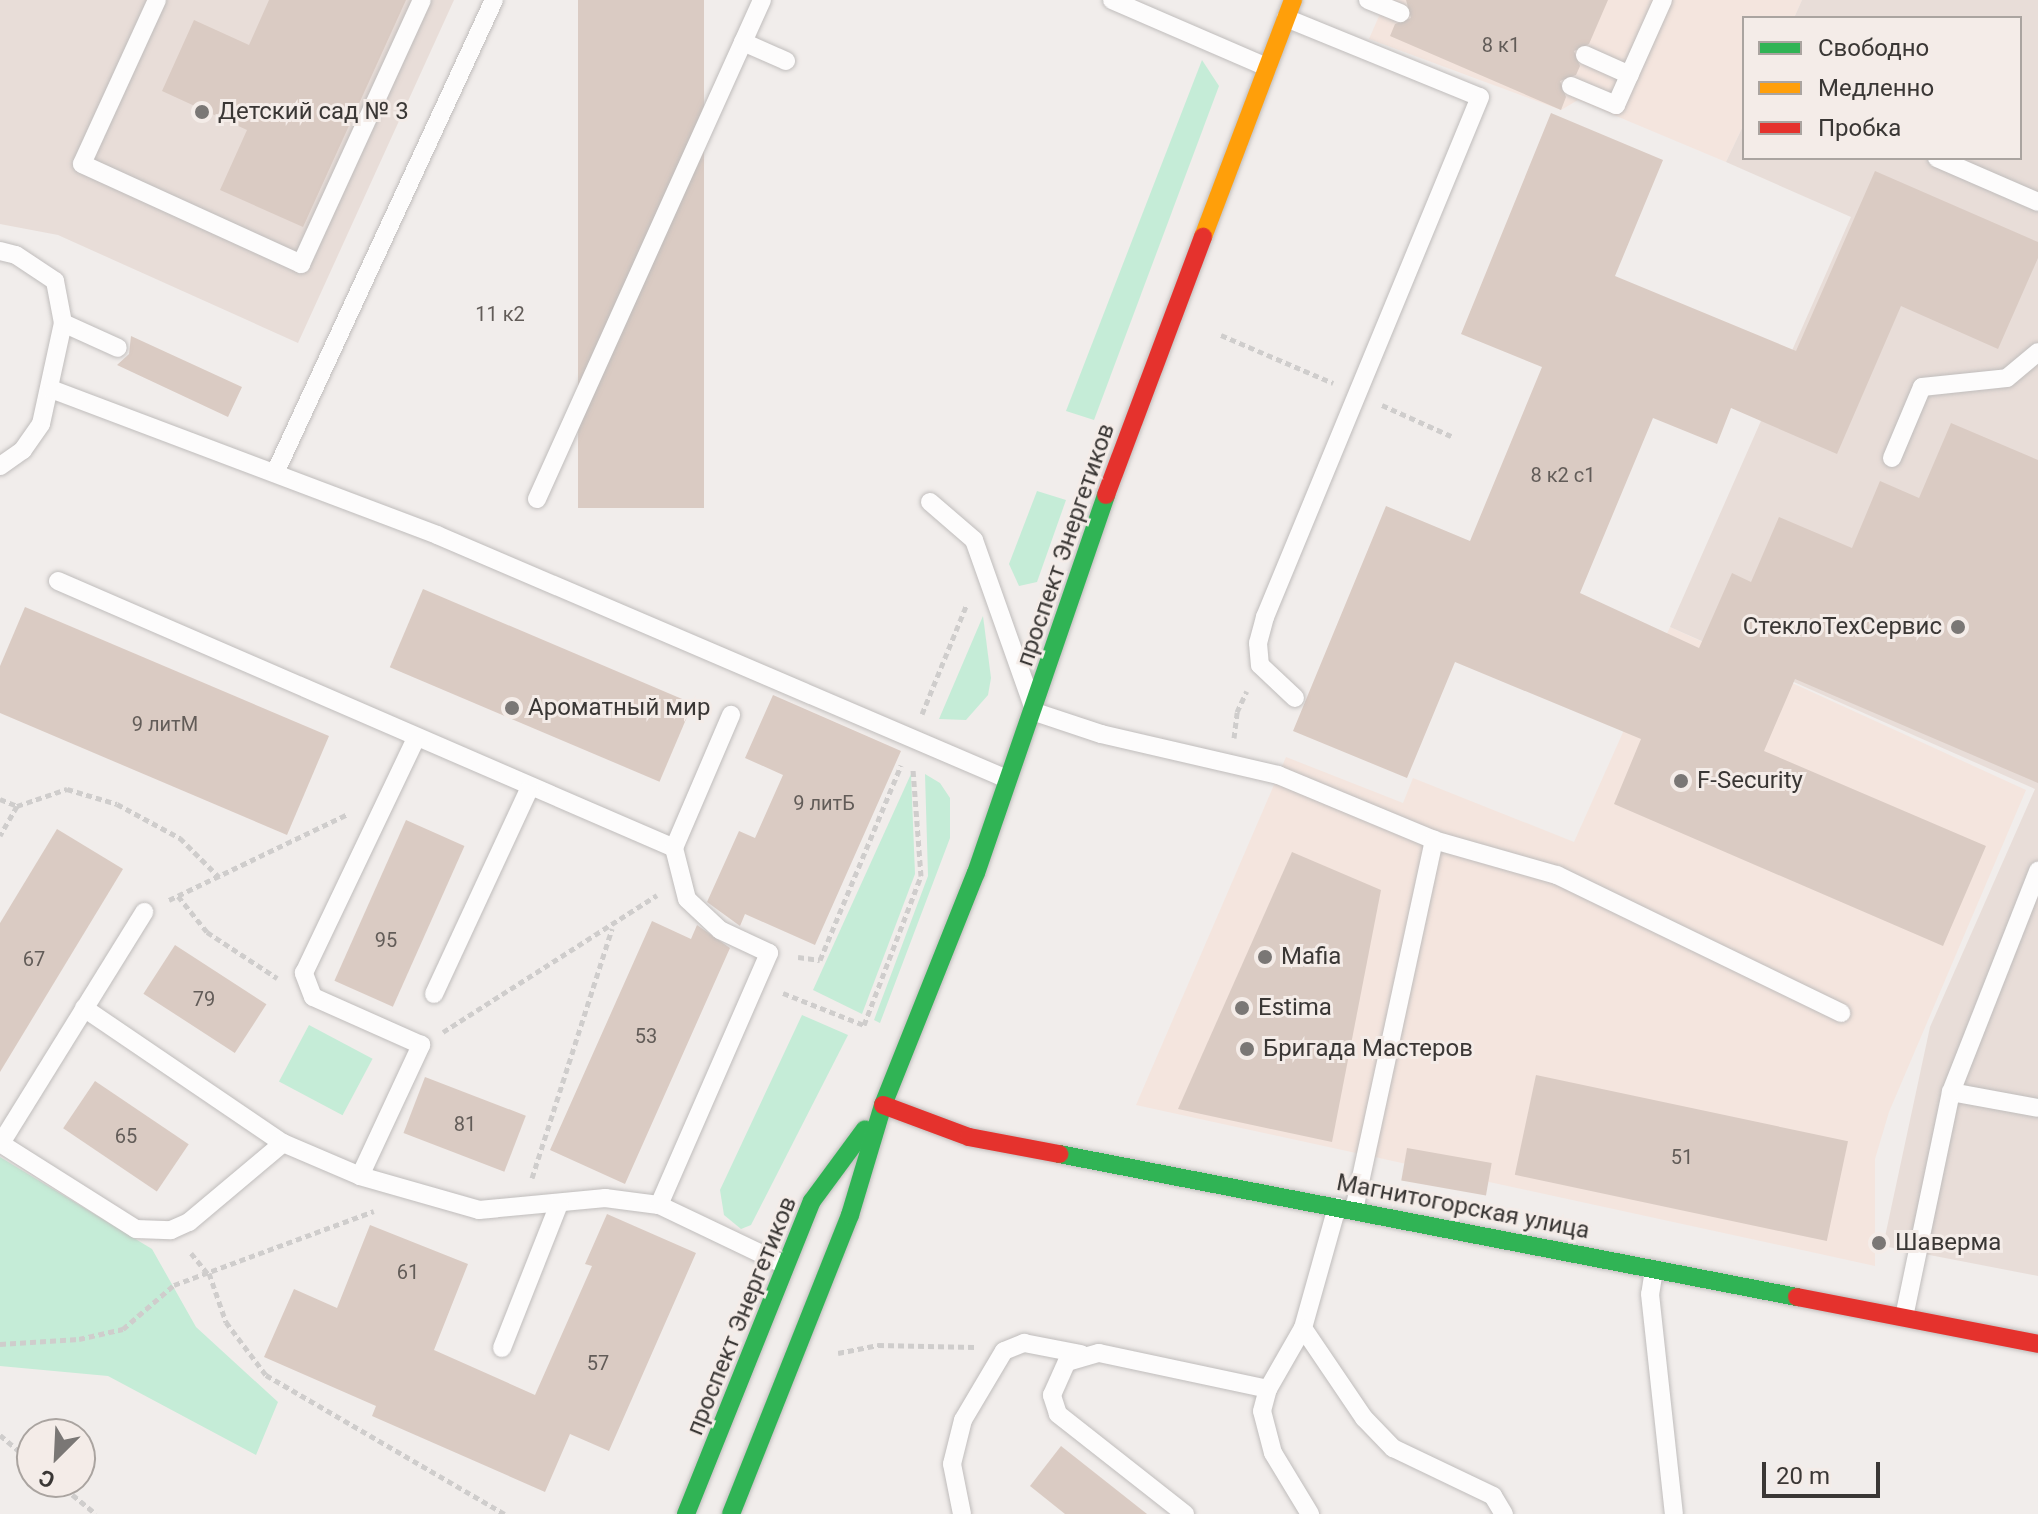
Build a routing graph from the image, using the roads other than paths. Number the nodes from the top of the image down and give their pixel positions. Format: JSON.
{"nodes":[{"id":1,"x":157,"y":0,"type":"edge"},
{"id":2,"x":422,"y":0,"type":"edge"},
{"id":3,"x":494,"y":0,"type":"edge"},
{"id":4,"x":762,"y":0,"type":"edge"},
{"id":5,"x":1112,"y":0,"type":"edge"},
{"id":6,"x":1368,"y":0,"type":"edge"},
{"id":7,"x":1663,"y":0,"type":"edge"},
{"id":8,"x":1290,"y":9,"type":"edge"},
{"id":9,"x":1400,"y":13,"type":"dead end"},
{"id":10,"x":743,"y":42,"type":"junction"},
{"id":11,"x":1585,"y":55,"type":"dead end"},
{"id":12,"x":786,"y":61,"type":"dead end"},
{"id":13,"x":1267,"y":67,"type":"junction"},
{"id":14,"x":1630,"y":75,"type":"junction"},
{"id":15,"x":1571,"y":86,"type":"dead end"},
{"id":16,"x":1942,"y":160,"type":"edge"},
{"id":17,"x":2038,"y":202,"type":"edge"},
{"id":18,"x":0,"y":251,"type":"edge"},
{"id":19,"x":63,"y":323,"type":"junction"},
{"id":20,"x":118,"y":348,"type":"dead end"},
{"id":21,"x":2038,"y":352,"type":"edge"},
{"id":22,"x":51,"y":389,"type":"junction"},
{"id":23,"x":1892,"y":458,"type":"dead end"},
{"id":24,"x":0,"y":466,"type":"edge"},
{"id":25,"x":275,"y":473,"type":"junction"},
{"id":26,"x":537,"y":499,"type":"dead end"},
{"id":27,"x":930,"y":502,"type":"dead end"},
{"id":28,"x":58,"y":581,"type":"dead end"},
{"id":29,"x":1295,"y":698,"type":"dead end"},
{"id":30,"x":1035,"y":712,"type":"junction"},
{"id":31,"x":731,"y":715,"type":"dead end"},
{"id":32,"x":416,"y":738,"type":"junction"},
{"id":33,"x":1010,"y":781,"type":"junction"},
{"id":34,"x":529,"y":789,"type":"junction"},
{"id":35,"x":1434,"y":840,"type":"junction"},
{"id":36,"x":674,"y":848,"type":"junction"},
{"id":37,"x":2038,"y":871,"type":"edge"},
{"id":38,"x":144,"y":912,"type":"road end"},
{"id":39,"x":434,"y":994,"type":"dead end"},
{"id":40,"x":84,"y":1008,"type":"junction"},
{"id":41,"x":1841,"y":1013,"type":"dead end"},
{"id":42,"x":1951,"y":1092,"type":"junction"},
{"id":43,"x":883,"y":1105,"type":"junction"},
{"id":44,"x":2038,"y":1108,"type":"edge"},
{"id":45,"x":0,"y":1143,"type":"edge"},
{"id":46,"x":283,"y":1143,"type":"junction"},
{"id":47,"x":360,"y":1176,"type":"junction"},
{"id":48,"x":559,"y":1204,"type":"junction"},
{"id":49,"x":659,"y":1205,"type":"junction"},
{"id":50,"x":1345,"y":1209,"type":"junction"},
{"id":51,"x":785,"y":1265,"type":"junction"},
{"id":52,"x":1654,"y":1269,"type":"junction"},
{"id":53,"x":1904,"y":1317,"type":"junction"},
{"id":54,"x":1303,"y":1328,"type":"junction"},
{"id":55,"x":2038,"y":1344,"type":"edge"},
{"id":56,"x":502,"y":1348,"type":"dead end"},
{"id":57,"x":1081,"y":1354,"type":"junction"},
{"id":58,"x":1268,"y":1389,"type":"junction"},
{"id":59,"x":686,"y":1514,"type":"edge"},
{"id":60,"x":731,"y":1514,"type":"edge"},
{"id":61,"x":962,"y":1514,"type":"edge"},
{"id":62,"x":1185,"y":1514,"type":"edge"},
{"id":63,"x":1310,"y":1514,"type":"edge"},
{"id":64,"x":1504,"y":1514,"type":"edge"},
{"id":65,"x":1674,"y":1514,"type":"edge"}],
"edges":[{"from":1,"to":2,"type":"lane"},
{"from":3,"to":25,"type":"lane"},
{"from":4,"to":10,"type":"lane"},
{"from":5,"to":13,"type":"lane"},
{"from":6,"to":9,"type":"lane"},
{"from":7,"to":14,"type":"lane"},
{"from":8,"to":13,"type":"main road","name":"проспект Энергетиков"},
{"from":8,"to":29,"type":"lane"},
{"from":10,"to":12,"type":"lane"},
{"from":10,"to":26,"type":"lane"},
{"from":11,"to":14,"type":"lane"},
{"from":13,"to":30,"type":"main road","name":"проспект Энергетиков"},
{"from":14,"to":15,"type":"lane"},
{"from":16,"to":17,"type":"lane"},
{"from":18,"to":19,"type":"lane"},
{"from":19,"to":20,"type":"lane"},
{"from":19,"to":22,"type":"lane"},
{"from":21,"to":23,"type":"lane"},
{"from":22,"to":24,"type":"lane"},
{"from":22,"to":25,"type":"lane"},
{"from":25,"to":33,"type":"lane"},
{"from":27,"to":30,"type":"lane"},
{"from":28,"to":32,"type":"lane"},
{"from":30,"to":33,"type":"main road","name":"проспект Энергетиков"},
{"from":30,"to":35,"type":"lane"},
{"from":31,"to":36,"type":"lane"},
{"from":32,"to":34,"type":"lane"},
{"from":32,"to":47,"type":"lane"},
{"from":33,"to":43,"type":"main road","name":"проспект Энергетиков"},
{"from":34,"to":36,"type":"lane"},
{"from":34,"to":39,"type":"lane"},
{"from":35,"to":41,"type":"lane"},
{"from":35,"to":50,"type":"lane"},
{"from":36,"to":49,"type":"lane"},
{"from":37,"to":42,"type":"lane"},
{"from":38,"to":40,"type":"lane"},
{"from":40,"to":45,"type":"lane"},
{"from":40,"to":46,"type":"lane"},
{"from":42,"to":44,"type":"lane"},
{"from":42,"to":53,"type":"lane"},
{"from":43,"to":50,"type":"main road","name":"Магнитогорская улица"},
{"from":43,"to":51,"type":"main road","name":"проспект Энергетиков"},
{"from":43,"to":60,"type":"main road","name":"проспект Энергетиков"},
{"from":45,"to":46,"type":"lane"},
{"from":46,"to":47,"type":"lane"},
{"from":47,"to":48,"type":"lane"},
{"from":48,"to":49,"type":"lane"},
{"from":48,"to":56,"type":"lane"},
{"from":49,"to":51,"type":"lane"},
{"from":50,"to":52,"type":"main road","name":"Магнитогорская улица"},
{"from":50,"to":54,"type":"lane"},
{"from":51,"to":59,"type":"main road","name":"проспект Энергетиков"},
{"from":52,"to":53,"type":"main road","name":"Магнитогорская улица"},
{"from":52,"to":65,"type":"lane"},
{"from":53,"to":55,"type":"main road","name":"Магнитогорская улица"},
{"from":54,"to":58,"type":"lane"},
{"from":54,"to":64,"type":"lane"},
{"from":57,"to":58,"type":"lane"},
{"from":57,"to":61,"type":"lane"},
{"from":57,"to":62,"type":"lane"},
{"from":58,"to":63,"type":"lane"}]}
